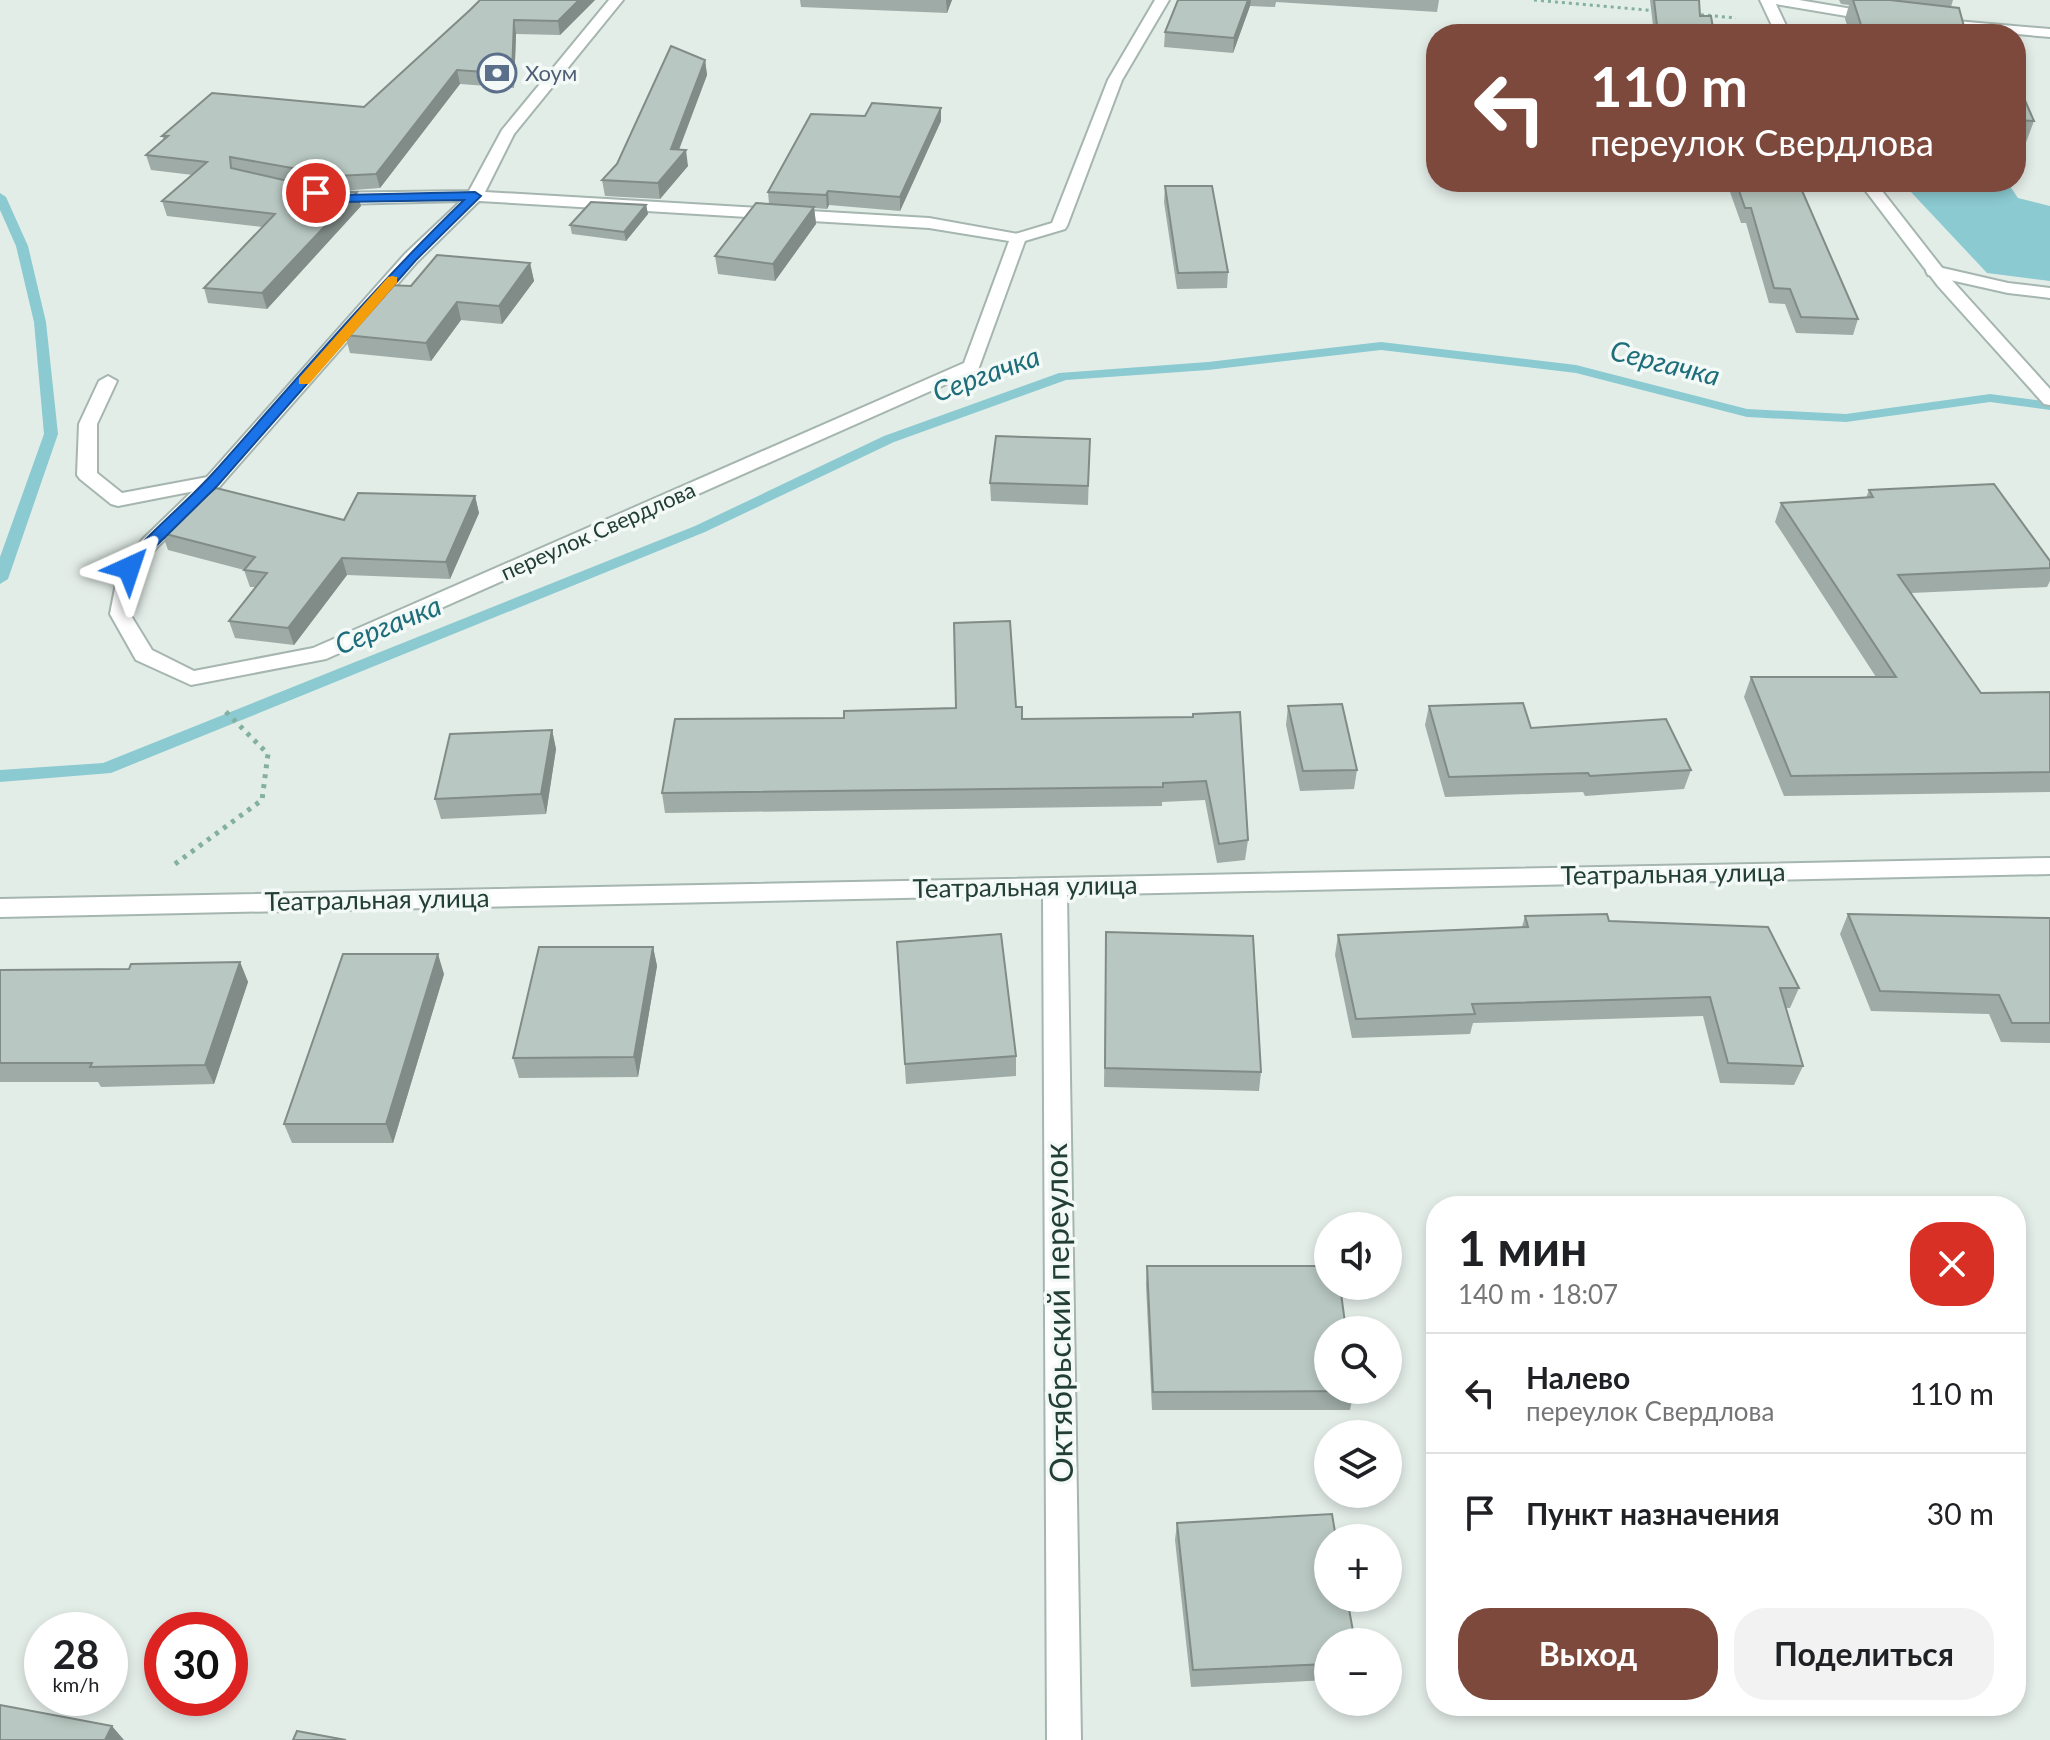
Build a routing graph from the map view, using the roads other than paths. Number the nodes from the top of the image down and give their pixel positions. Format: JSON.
{"nodes":[{"id":1,"x":616,"y":0,"type":"edge"},
{"id":2,"x":1162,"y":0,"type":"edge"},
{"id":3,"x":1767,"y":0,"type":"edge"},
{"id":4,"x":1775,"y":0,"type":"edge"},
{"id":5,"x":1886,"y":18,"type":"edge"},
{"id":6,"x":1915,"y":21,"type":"edge"},
{"id":7,"x":1778,"y":24,"type":"edge"},
{"id":8,"x":1949,"y":24,"type":"edge"},
{"id":9,"x":2026,"y":31,"type":"edge"},
{"id":10,"x":2050,"y":33,"type":"edge"},
{"id":11,"x":1875,"y":192,"type":"edge"},
{"id":12,"x":312,"y":193,"type":"edge"},
{"id":13,"x":475,"y":196,"type":"junction"},
{"id":14,"x":1018,"y":238,"type":"junction"},
{"id":15,"x":1934,"y":271,"type":"junction"},
{"id":16,"x":2050,"y":293,"type":"edge"},
{"id":17,"x":108,"y":381,"type":"dead end"},
{"id":18,"x":2050,"y":400,"type":"edge"},
{"id":19,"x":213,"y":482,"type":"junction"},
{"id":20,"x":2050,"y":866,"type":"edge"},
{"id":21,"x":1055,"y":886,"type":"junction"},
{"id":22,"x":0,"y":908,"type":"edge"},
{"id":23,"x":1064,"y":1740,"type":"edge"}],
"edges":[{"from":1,"to":13,"type":"street"},
{"from":2,"to":14,"type":"street"},
{"from":3,"to":7,"type":"street"},
{"from":4,"to":5,"type":"street"},
{"from":6,"to":8,"type":"street"},
{"from":9,"to":10,"type":"street"},
{"from":11,"to":15,"type":"street"},
{"from":12,"to":13,"type":"street"},
{"from":13,"to":14,"type":"street"},
{"from":13,"to":19,"type":"street"},
{"from":14,"to":19,"type":"street","name":"переулок Свердлова"},
{"from":15,"to":16,"type":"street"},
{"from":15,"to":18,"type":"street"},
{"from":17,"to":19,"type":"street"},
{"from":20,"to":21,"type":"street","name":"Театральная улица"},
{"from":21,"to":22,"type":"street","name":"Театральная улица"},
{"from":21,"to":23,"type":"street","name":"Октябрьский переулок"}]}
